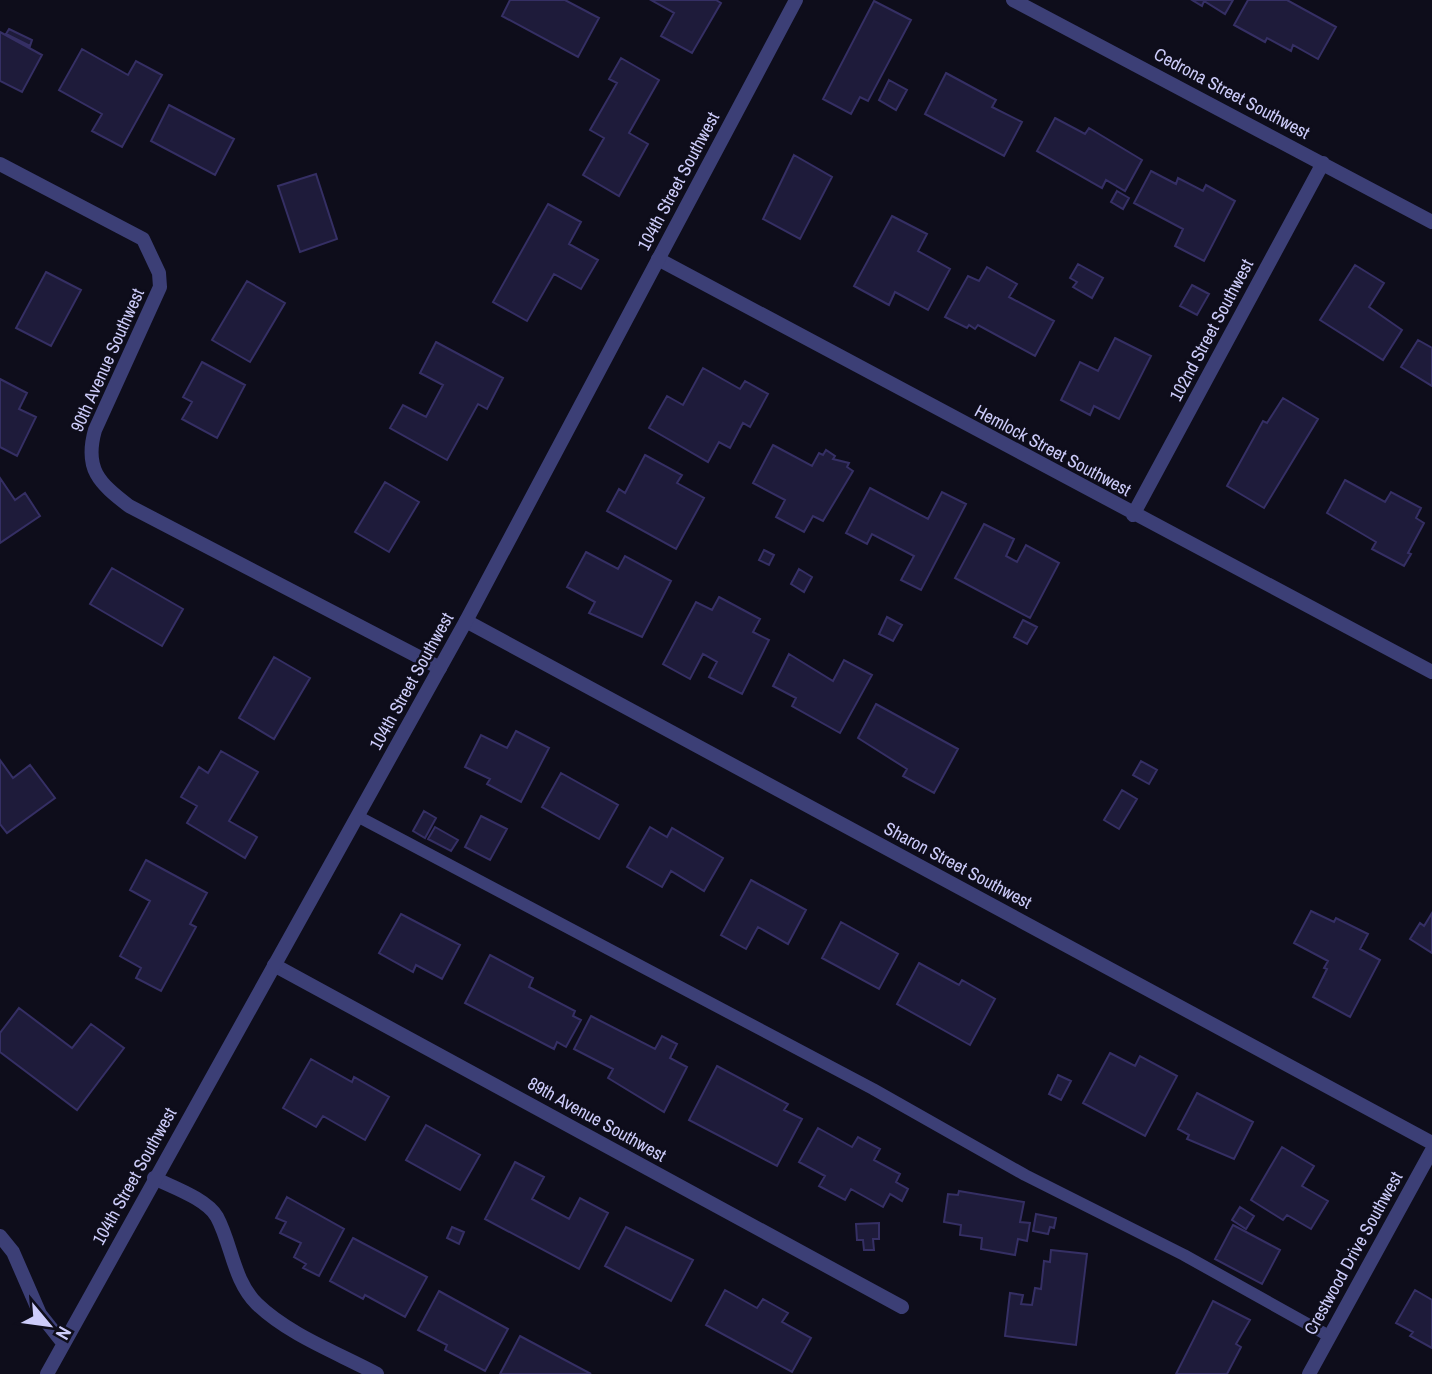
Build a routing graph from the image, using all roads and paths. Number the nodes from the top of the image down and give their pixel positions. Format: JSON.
{"nodes":[{"id":1,"x":796,"y":0,"type":"edge"},
{"id":2,"x":1013,"y":0,"type":"edge"},
{"id":3,"x":1323,"y":163,"type":"junction"},
{"id":4,"x":0,"y":164,"type":"edge"},
{"id":5,"x":1432,"y":222,"type":"edge"},
{"id":6,"x":658,"y":259,"type":"junction"},
{"id":7,"x":1133,"y":515,"type":"junction"},
{"id":8,"x":466,"y":621,"type":"junction"},
{"id":9,"x":440,"y":668,"type":"junction"},
{"id":10,"x":1432,"y":672,"type":"edge"},
{"id":11,"x":357,"y":816,"type":"junction"},
{"id":12,"x":274,"y":965,"type":"junction"},
{"id":13,"x":1432,"y":1143,"type":"edge"},
{"id":14,"x":1432,"y":1150,"type":"edge"},
{"id":15,"x":154,"y":1178,"type":"junction"},
{"id":16,"x":0,"y":1236,"type":"edge"},
{"id":17,"x":902,"y":1307,"type":"dead end"},
{"id":18,"x":1329,"y":1336,"type":"junction"},
{"id":19,"x":63,"y":1343,"type":"junction"},
{"id":20,"x":47,"y":1374,"type":"edge"},
{"id":21,"x":377,"y":1374,"type":"edge"},
{"id":22,"x":1308,"y":1374,"type":"edge"}],
"edges":[{"from":1,"to":6,"type":"street","name":"104th Street Southwest"},
{"from":2,"to":3,"type":"street","name":"Cedrona Street Southwest"},
{"from":3,"to":5,"type":"street","name":"Cedrona Street Southwest"},
{"from":3,"to":7,"type":"street","name":"102nd Street Southwest"},
{"from":4,"to":9,"type":"street","name":"90th Avenue Southwest"},
{"from":6,"to":7,"type":"street","name":"Hemlock Street Southwest"},
{"from":6,"to":8,"type":"street","name":"104th Street Southwest"},
{"from":7,"to":10,"type":"street","name":"Hemlock Street Southwest"},
{"from":8,"to":9,"type":"street","name":"104th Street Southwest"},
{"from":8,"to":13,"type":"street","name":"Sharon Street Southwest"},
{"from":9,"to":11,"type":"street","name":"104th Street Southwest"},
{"from":11,"to":12,"type":"street","name":"104th Street Southwest"},
{"from":11,"to":18,"type":"lane"},
{"from":12,"to":15,"type":"street","name":"104th Street Southwest"},
{"from":12,"to":17,"type":"street","name":"89th Avenue Southwest"},
{"from":14,"to":18,"type":"street","name":"Crestwood Drive Southwest"},
{"from":15,"to":19,"type":"street","name":"104th Street Southwest"},
{"from":15,"to":21,"type":"street"},
{"from":16,"to":19,"type":"street"},
{"from":18,"to":22,"type":"street","name":"Crestwood Drive Southwest"},
{"from":19,"to":20,"type":"street","name":"104th Street Southwest"}]}
